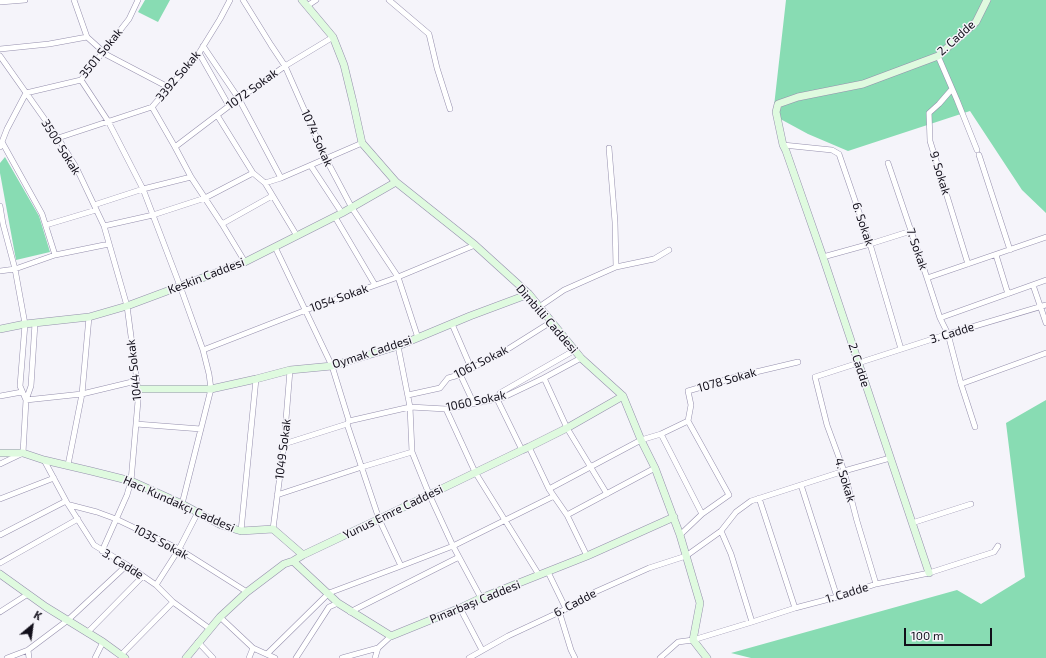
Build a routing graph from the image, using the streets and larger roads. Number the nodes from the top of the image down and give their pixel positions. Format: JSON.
{"nodes":[{"id":1,"x":25,"y":0,"type":"edge"},
{"id":2,"x":74,"y":0,"type":"edge"},
{"id":3,"x":230,"y":0,"type":"edge"},
{"id":4,"x":243,"y":0,"type":"edge"},
{"id":5,"x":316,"y":0,"type":"edge"},
{"id":6,"x":389,"y":0,"type":"edge"},
{"id":7,"x":986,"y":0,"type":"edge"},
{"id":8,"x":136,"y":1,"type":"edge"},
{"id":9,"x":0,"y":2,"type":"edge"},
{"id":10,"x":304,"y":3,"type":"edge"},
{"id":11,"x":87,"y":37,"type":"junction"},
{"id":12,"x":333,"y":37,"type":"junction"},
{"id":13,"x":202,"y":46,"type":"junction"},
{"id":14,"x":0,"y":48,"type":"edge"},
{"id":15,"x":103,"y":51,"type":"junction"},
{"id":16,"x":199,"y":53,"type":"junction"},
{"id":17,"x":0,"y":56,"type":"edge"},
{"id":18,"x":938,"y":56,"type":"junction"},
{"id":19,"x":285,"y":66,"type":"junction"},
{"id":20,"x":81,"y":80,"type":"junction"},
{"id":21,"x":168,"y":88,"type":"junction"},
{"id":22,"x":952,"y":89,"type":"junction"},
{"id":23,"x":26,"y":93,"type":"junction"},
{"id":24,"x":239,"y":98,"type":"junction"},
{"id":25,"x":229,"y":106,"type":"junction"},
{"id":26,"x":152,"y":107,"type":"junction"},
{"id":27,"x":450,"y":110,"type":"dead end"},
{"id":28,"x":217,"y":115,"type":"junction"},
{"id":29,"x":108,"y":122,"type":"junction"},
{"id":30,"x":58,"y":138,"type":"junction"},
{"id":31,"x":362,"y":143,"type":"junction"},
{"id":32,"x":1,"y":145,"type":"edge"},
{"id":33,"x":175,"y":147,"type":"junction"},
{"id":34,"x":609,"y":148,"type":"dead end"},
{"id":35,"x":786,"y":151,"type":"junction"},
{"id":36,"x":326,"y":159,"type":"junction"},
{"id":37,"x":888,"y":163,"type":"dead end"},
{"id":38,"x":312,"y":166,"type":"junction"},
{"id":39,"x":253,"y":173,"type":"junction"},
{"id":40,"x":191,"y":177,"type":"junction"},
{"id":41,"x":281,"y":178,"type":"junction"},
{"id":42,"x":396,"y":182,"type":"junction"},
{"id":43,"x":264,"y":183,"type":"junction"},
{"id":44,"x":143,"y":189,"type":"junction"},
{"id":45,"x":272,"y":196,"type":"junction"},
{"id":46,"x":205,"y":198,"type":"junction"},
{"id":47,"x":94,"y":205,"type":"junction"},
{"id":48,"x":0,"y":206,"type":"edge"},
{"id":49,"x":352,"y":208,"type":"junction"},
{"id":50,"x":96,"y":210,"type":"junction"},
{"id":51,"x":153,"y":215,"type":"junction"},
{"id":52,"x":339,"y":215,"type":"junction"},
{"id":53,"x":222,"y":224,"type":"junction"},
{"id":54,"x":46,"y":225,"type":"junction"},
{"id":55,"x":104,"y":226,"type":"junction"},
{"id":56,"x":911,"y":231,"type":"junction"},
{"id":57,"x":297,"y":236,"type":"junction"},
{"id":58,"x":1046,"y":237,"type":"edge"},
{"id":59,"x":110,"y":244,"type":"junction"},
{"id":60,"x":870,"y":244,"type":"junction"},
{"id":61,"x":475,"y":246,"type":"junction"},
{"id":62,"x":275,"y":247,"type":"junction"},
{"id":63,"x":670,"y":250,"type":"dead end"},
{"id":64,"x":1010,"y":250,"type":"junction"},
{"id":65,"x":996,"y":254,"type":"junction"},
{"id":66,"x":55,"y":255,"type":"junction"},
{"id":67,"x":823,"y":257,"type":"junction"},
{"id":68,"x":245,"y":262,"type":"junction"},
{"id":69,"x":968,"y":264,"type":"junction"},
{"id":70,"x":616,"y":267,"type":"junction"},
{"id":71,"x":15,"y":269,"type":"junction"},
{"id":72,"x":0,"y":271,"type":"edge"},
{"id":73,"x":398,"y":277,"type":"junction"},
{"id":74,"x":927,"y":278,"type":"junction"},
{"id":75,"x":1046,"y":280,"type":"edge"},
{"id":76,"x":375,"y":285,"type":"junction"},
{"id":77,"x":1033,"y":285,"type":"junction"},
{"id":78,"x":180,"y":286,"type":"junction"},
{"id":79,"x":529,"y":294,"type":"junction"},
{"id":80,"x":1008,"y":294,"type":"junction"},
{"id":81,"x":127,"y":306,"type":"junction"},
{"id":82,"x":1043,"y":306,"type":"edge"},
{"id":83,"x":539,"y":307,"type":"junction"},
{"id":84,"x":306,"y":310,"type":"junction"},
{"id":85,"x":89,"y":317,"type":"junction"},
{"id":86,"x":940,"y":318,"type":"junction"},
{"id":87,"x":551,"y":322,"type":"junction"},
{"id":88,"x":35,"y":323,"type":"junction"},
{"id":89,"x":1046,"y":323,"type":"edge"},
{"id":90,"x":25,"y":324,"type":"junction"},
{"id":91,"x":452,"y":324,"type":"junction"},
{"id":92,"x":0,"y":329,"type":"edge"},
{"id":93,"x":948,"y":334,"type":"junction"},
{"id":94,"x":418,"y":338,"type":"junction"},
{"id":95,"x":398,"y":346,"type":"junction"},
{"id":96,"x":901,"y":349,"type":"junction"},
{"id":97,"x":204,"y":350,"type":"junction"},
{"id":98,"x":575,"y":350,"type":"junction"},
{"id":99,"x":1046,"y":353,"type":"edge"},
{"id":100,"x":581,"y":358,"type":"junction"},
{"id":101,"x":798,"y":362,"type":"dead end"},
{"id":102,"x":859,"y":363,"type":"junction"},
{"id":103,"x":332,"y":366,"type":"junction"},
{"id":104,"x":471,"y":368,"type":"junction"},
{"id":105,"x":290,"y":370,"type":"junction"},
{"id":106,"x":460,"y":374,"type":"junction"},
{"id":107,"x":544,"y":378,"type":"junction"},
{"id":108,"x":256,"y":379,"type":"junction"},
{"id":109,"x":136,"y":381,"type":"junction"},
{"id":110,"x":960,"y":384,"type":"junction"},
{"id":111,"x":138,"y":389,"type":"junction"},
{"id":112,"x":211,"y":389,"type":"junction"},
{"id":113,"x":22,"y":392,"type":"junction"},
{"id":114,"x":82,"y":394,"type":"junction"},
{"id":115,"x":408,"y":395,"type":"junction"},
{"id":116,"x":0,"y":396,"type":"edge"},
{"id":117,"x":623,"y":396,"type":"junction"},
{"id":118,"x":497,"y":399,"type":"junction"},
{"id":119,"x":26,"y":400,"type":"junction"},
{"id":120,"x":474,"y":404,"type":"junction"},
{"id":121,"x":410,"y":407,"type":"junction"},
{"id":122,"x":446,"y":409,"type":"junction"},
{"id":123,"x":688,"y":421,"type":"junction"},
{"id":124,"x":348,"y":422,"type":"junction"},
{"id":125,"x":136,"y":424,"type":"junction"},
{"id":126,"x":975,"y":427,"type":"dead end"},
{"id":127,"x":567,"y":428,"type":"junction"},
{"id":128,"x":201,"y":429,"type":"junction"},
{"id":129,"x":661,"y":434,"type":"junction"},
{"id":130,"x":641,"y":440,"type":"junction"},
{"id":131,"x":284,"y":444,"type":"junction"},
{"id":132,"x":525,"y":448,"type":"junction"},
{"id":133,"x":412,"y":452,"type":"junction"},
{"id":134,"x":0,"y":453,"type":"edge"},
{"id":135,"x":23,"y":453,"type":"junction"},
{"id":136,"x":890,"y":458,"type":"junction"},
{"id":137,"x":44,"y":460,"type":"junction"},
{"id":138,"x":0,"y":464,"type":"edge"},
{"id":139,"x":68,"y":465,"type":"junction"},
{"id":140,"x":591,"y":466,"type":"junction"},
{"id":141,"x":362,"y":467,"type":"junction"},
{"id":142,"x":654,"y":468,"type":"junction"},
{"id":143,"x":844,"y":471,"type":"junction"},
{"id":144,"x":476,"y":472,"type":"junction"},
{"id":145,"x":54,"y":478,"type":"junction"},
{"id":146,"x":131,"y":481,"type":"junction"},
{"id":147,"x":801,"y":485,"type":"junction"},
{"id":148,"x":549,"y":489,"type":"junction"},
{"id":149,"x":429,"y":494,"type":"junction"},
{"id":150,"x":607,"y":494,"type":"junction"},
{"id":151,"x":277,"y":495,"type":"junction"},
{"id":152,"x":554,"y":496,"type":"junction"},
{"id":153,"x":759,"y":498,"type":"junction"},
{"id":154,"x":0,"y":499,"type":"edge"},
{"id":155,"x":68,"y":503,"type":"junction"},
{"id":156,"x":182,"y":504,"type":"junction"},
{"id":157,"x":971,"y":504,"type":"dead end"},
{"id":158,"x":198,"y":512,"type":"junction"},
{"id":159,"x":702,"y":514,"type":"junction"},
{"id":160,"x":567,"y":515,"type":"junction"},
{"id":161,"x":674,"y":517,"type":"junction"},
{"id":162,"x":116,"y":518,"type":"junction"},
{"id":163,"x":379,"y":519,"type":"junction"},
{"id":164,"x":505,"y":519,"type":"junction"},
{"id":165,"x":78,"y":520,"type":"junction"},
{"id":166,"x":912,"y":523,"type":"junction"},
{"id":167,"x":273,"y":529,"type":"junction"},
{"id":168,"x":241,"y":531,"type":"junction"},
{"id":169,"x":721,"y":532,"type":"junction"},
{"id":170,"x":0,"y":535,"type":"edge"},
{"id":171,"x":680,"y":535,"type":"junction"},
{"id":172,"x":453,"y":546,"type":"junction"},
{"id":173,"x":998,"y":546,"type":"dead end"},
{"id":174,"x":179,"y":549,"type":"junction"},
{"id":175,"x":102,"y":551,"type":"junction"},
{"id":176,"x":303,"y":555,"type":"junction"},
{"id":177,"x":587,"y":556,"type":"junction"},
{"id":178,"x":686,"y":556,"type":"junction"},
{"id":179,"x":460,"y":557,"type":"junction"},
{"id":180,"x":293,"y":561,"type":"junction"},
{"id":181,"x":0,"y":563,"type":"edge"},
{"id":182,"x":127,"y":565,"type":"junction"},
{"id":183,"x":401,"y":566,"type":"junction"},
{"id":184,"x":548,"y":572,"type":"junction"},
{"id":185,"x":929,"y":573,"type":"junction"},
{"id":186,"x":0,"y":574,"type":"edge"},
{"id":187,"x":143,"y":576,"type":"junction"},
{"id":188,"x":540,"y":576,"type":"junction"},
{"id":189,"x":876,"y":584,"type":"junction"},
{"id":190,"x":156,"y":585,"type":"junction"},
{"id":191,"x":247,"y":592,"type":"junction"},
{"id":192,"x":329,"y":593,"type":"junction"},
{"id":193,"x":28,"y":594,"type":"junction"},
{"id":194,"x":837,"y":597,"type":"junction"},
{"id":195,"x":481,"y":598,"type":"junction"},
{"id":196,"x":173,"y":602,"type":"junction"},
{"id":197,"x":338,"y":603,"type":"junction"},
{"id":198,"x":460,"y":608,"type":"junction"},
{"id":199,"x":795,"y":608,"type":"junction"},
{"id":200,"x":566,"y":609,"type":"junction"},
{"id":201,"x":559,"y":611,"type":"junction"},
{"id":202,"x":0,"y":612,"type":"edge"},
{"id":203,"x":350,"y":612,"type":"junction"},
{"id":204,"x":220,"y":617,"type":"junction"},
{"id":205,"x":68,"y":620,"type":"junction"},
{"id":206,"x":752,"y":622,"type":"junction"},
{"id":207,"x":210,"y":629,"type":"junction"},
{"id":208,"x":87,"y":632,"type":"junction"},
{"id":209,"x":391,"y":636,"type":"junction"},
{"id":210,"x":693,"y":640,"type":"junction"},
{"id":211,"x":103,"y":642,"type":"junction"},
{"id":212,"x":198,"y":642,"type":"junction"},
{"id":213,"x":253,"y":648,"type":"junction"},
{"id":214,"x":378,"y":648,"type":"junction"},
{"id":215,"x":28,"y":650,"type":"junction"},
{"id":216,"x":482,"y":650,"type":"junction"},
{"id":217,"x":267,"y":654,"type":"junction"},
{"id":218,"x":123,"y":656,"type":"edge"},
{"id":219,"x":7,"y":658,"type":"edge"},
{"id":220,"x":29,"y":658,"type":"edge"},
{"id":221,"x":95,"y":658,"type":"edge"},
{"id":222,"x":186,"y":658,"type":"edge"},
{"id":223,"x":213,"y":658,"type":"edge"},
{"id":224,"x":249,"y":658,"type":"edge"},
{"id":225,"x":275,"y":658,"type":"edge"},
{"id":226,"x":296,"y":658,"type":"edge"},
{"id":227,"x":342,"y":658,"type":"edge"},
{"id":228,"x":376,"y":658,"type":"edge"},
{"id":229,"x":469,"y":658,"type":"edge"},
{"id":230,"x":575,"y":658,"type":"edge"},
{"id":231,"x":660,"y":658,"type":"edge"},
{"id":232,"x":706,"y":658,"type":"edge"}],
"edges":[{"from":1,"to":9,"type":"street"},
{"from":2,"to":11,"type":"street"},
{"from":3,"to":13,"type":"street","name":"3392 Sokak"},
{"from":4,"to":19,"type":"street","name":"1074 Sokak"},
{"from":5,"to":10,"type":"street"},
{"from":6,"to":27,"type":"street"},
{"from":7,"to":18,"type":"street","name":"2. Cadde"},
{"from":8,"to":15,"type":"street","name":"3501 Sokak"},
{"from":10,"to":12,"type":"street"},
{"from":11,"to":14,"type":"street"},
{"from":11,"to":15,"type":"street"},
{"from":12,"to":19,"type":"street","name":"1072 Sokak"},
{"from":12,"to":31,"type":"street"},
{"from":13,"to":16,"type":"street","name":"3392 Sokak"},
{"from":13,"to":24,"type":"street"},
{"from":15,"to":20,"type":"street","name":"3501 Sokak"},
{"from":15,"to":21,"type":"street"},
{"from":16,"to":21,"type":"street","name":"3392 Sokak"},
{"from":16,"to":25,"type":"street"},
{"from":17,"to":23,"type":"street","name":"3500 Sokak"},
{"from":18,"to":22,"type":"street"},
{"from":18,"to":35,"type":"street","name":"2. Cadde"},
{"from":19,"to":24,"type":"street","name":"1072 Sokak"},
{"from":19,"to":36,"type":"street","name":"1074 Sokak"},
{"from":20,"to":23,"type":"street","name":"3501 Sokak"},
{"from":20,"to":29,"type":"street"},
{"from":21,"to":26,"type":"street","name":"3392 Sokak"},
{"from":22,"to":64,"type":"street"},
{"from":22,"to":69,"type":"street","name":"9. Sokak"},
{"from":23,"to":30,"type":"street","name":"3500 Sokak"},
{"from":23,"to":32,"type":"street"},
{"from":24,"to":25,"type":"street","name":"1072 Sokak"},
{"from":24,"to":41,"type":"street"},
{"from":25,"to":28,"type":"street","name":"1072 Sokak"},
{"from":26,"to":29,"type":"street","name":"3392 Sokak"},
{"from":26,"to":33,"type":"street"},
{"from":28,"to":33,"type":"street","name":"1072 Sokak"},
{"from":28,"to":39,"type":"street"},
{"from":29,"to":30,"type":"street","name":"3392 Sokak"},
{"from":29,"to":44,"type":"street"},
{"from":30,"to":47,"type":"street","name":"3500 Sokak"},
{"from":31,"to":36,"type":"street"},
{"from":31,"to":42,"type":"street","name":"Dimbilli Caddesi"},
{"from":32,"to":54,"type":"street"},
{"from":33,"to":40,"type":"street"},
{"from":34,"to":70,"type":"street"},
{"from":35,"to":60,"type":"street","name":"6. Sokak"},
{"from":35,"to":67,"type":"street","name":"2. Cadde"},
{"from":36,"to":38,"type":"street"},
{"from":36,"to":49,"type":"street","name":"1074 Sokak"},
{"from":37,"to":56,"type":"street","name":"7. Sokak"},
{"from":38,"to":41,"type":"street"},
{"from":38,"to":52,"type":"street"},
{"from":39,"to":43,"type":"street"},
{"from":39,"to":46,"type":"street"},
{"from":40,"to":44,"type":"street"},
{"from":40,"to":46,"type":"street"},
{"from":41,"to":43,"type":"street"},
{"from":42,"to":49,"type":"street","name":"Keskin Caddesi"},
{"from":42,"to":61,"type":"street","name":"Dimbilli Caddesi"},
{"from":43,"to":45,"type":"street"},
{"from":44,"to":47,"type":"street"},
{"from":44,"to":51,"type":"street"},
{"from":45,"to":53,"type":"street"},
{"from":45,"to":57,"type":"street"},
{"from":46,"to":51,"type":"street"},
{"from":46,"to":53,"type":"street"},
{"from":47,"to":50,"type":"street","name":"3500 Sokak"},
{"from":48,"to":71,"type":"street"},
{"from":49,"to":52,"type":"street","name":"Keskin Caddesi"},
{"from":49,"to":73,"type":"street","name":"1074 Sokak"},
{"from":50,"to":54,"type":"street"},
{"from":50,"to":55,"type":"street","name":"3500 Sokak"},
{"from":51,"to":55,"type":"street"},
{"from":51,"to":78,"type":"street"},
{"from":52,"to":57,"type":"street","name":"Keskin Caddesi"},
{"from":52,"to":76,"type":"street"},
{"from":53,"to":68,"type":"street"},
{"from":54,"to":66,"type":"street"},
{"from":55,"to":59,"type":"street","name":"3500 Sokak"},
{"from":56,"to":60,"type":"street"},
{"from":56,"to":74,"type":"street","name":"7. Sokak"},
{"from":57,"to":62,"type":"street","name":"Keskin Caddesi"},
{"from":58,"to":64,"type":"street"},
{"from":59,"to":66,"type":"street"},
{"from":59,"to":81,"type":"street","name":"1044 Sokak"},
{"from":60,"to":67,"type":"street"},
{"from":60,"to":96,"type":"street","name":"6. Sokak"},
{"from":61,"to":73,"type":"street","name":"1054 Sokak"},
{"from":61,"to":79,"type":"street","name":"Dimbilli Caddesi"},
{"from":62,"to":68,"type":"street","name":"Keskin Caddesi"},
{"from":62,"to":84,"type":"street"},
{"from":63,"to":70,"type":"street"},
{"from":64,"to":65,"type":"street"},
{"from":65,"to":69,"type":"street"},
{"from":65,"to":80,"type":"street"},
{"from":66,"to":71,"type":"street"},
{"from":67,"to":102,"type":"street","name":"2. Cadde"},
{"from":68,"to":78,"type":"street","name":"Keskin Caddesi"},
{"from":69,"to":74,"type":"street"},
{"from":70,"to":83,"type":"street"},
{"from":71,"to":72,"type":"street"},
{"from":71,"to":90,"type":"street"},
{"from":73,"to":76,"type":"street","name":"1054 Sokak"},
{"from":73,"to":94,"type":"street","name":"1074 Sokak"},
{"from":74,"to":86,"type":"street","name":"7. Sokak"},
{"from":75,"to":77,"type":"street","name":"3. Cadde"},
{"from":76,"to":84,"type":"street","name":"1054 Sokak"},
{"from":77,"to":80,"type":"street","name":"3. Cadde"},
{"from":77,"to":82,"type":"street"},
{"from":78,"to":81,"type":"street","name":"Keskin Caddesi"},
{"from":78,"to":97,"type":"street"},
{"from":79,"to":83,"type":"street","name":"Dimbilli Caddesi"},
{"from":79,"to":91,"type":"street","name":"Oymak Caddesi"},
{"from":80,"to":86,"type":"street","name":"3. Cadde"},
{"from":81,"to":85,"type":"street","name":"Keskin Caddesi"},
{"from":81,"to":109,"type":"street","name":"1044 Sokak"},
{"from":82,"to":89,"type":"street"},
{"from":82,"to":93,"type":"street","name":"3. Cadde"},
{"from":83,"to":87,"type":"street","name":"Dimbilli Caddesi"},
{"from":84,"to":97,"type":"street","name":"1054 Sokak"},
{"from":84,"to":103,"type":"street"},
{"from":85,"to":88,"type":"street","name":"Keskin Caddesi"},
{"from":85,"to":114,"type":"street"},
{"from":86,"to":93,"type":"street","name":"7. Sokak"},
{"from":87,"to":98,"type":"street","name":"Dimbilli Caddesi"},
{"from":87,"to":104,"type":"street","name":"1061 Sokak"},
{"from":88,"to":90,"type":"street","name":"Keskin Caddesi"},
{"from":88,"to":119,"type":"street"},
{"from":90,"to":92,"type":"street","name":"Keskin Caddesi"},
{"from":90,"to":113,"type":"street"},
{"from":91,"to":94,"type":"street","name":"Oymak Caddesi"},
{"from":91,"to":104,"type":"street"},
{"from":93,"to":96,"type":"street","name":"3. Cadde"},
{"from":93,"to":110,"type":"street","name":"7. Sokak"},
{"from":94,"to":95,"type":"street","name":"Oymak Caddesi"},
{"from":95,"to":103,"type":"street","name":"Oymak Caddesi"},
{"from":95,"to":115,"type":"street"},
{"from":96,"to":102,"type":"street","name":"3. Cadde"},
{"from":97,"to":112,"type":"street"},
{"from":98,"to":100,"type":"street","name":"Dimbilli Caddesi"},
{"from":98,"to":118,"type":"street"},
{"from":99,"to":110,"type":"street"},
{"from":100,"to":107,"type":"street","name":"1060 Sokak"},
{"from":100,"to":117,"type":"street","name":"Dimbilli Caddesi"},
{"from":101,"to":123,"type":"street","name":"1078 Sokak"},
{"from":102,"to":136,"type":"street","name":"2. Cadde"},
{"from":102,"to":143,"type":"street","name":"4. Sokak"},
{"from":103,"to":105,"type":"street","name":"Oymak Caddesi"},
{"from":103,"to":124,"type":"street"},
{"from":104,"to":106,"type":"street","name":"1061 Sokak"},
{"from":105,"to":108,"type":"street","name":"Oymak Caddesi"},
{"from":105,"to":131,"type":"street","name":"1049 Sokak"},
{"from":106,"to":115,"type":"street","name":"1061 Sokak"},
{"from":106,"to":120,"type":"street"},
{"from":107,"to":118,"type":"street","name":"1060 Sokak"},
{"from":107,"to":127,"type":"street"},
{"from":108,"to":112,"type":"street","name":"Oymak Caddesi"},
{"from":108,"to":168,"type":"street"},
{"from":109,"to":111,"type":"street","name":"1044 Sokak"},
{"from":109,"to":114,"type":"street"},
{"from":110,"to":126,"type":"street","name":"7. Sokak"},
{"from":111,"to":112,"type":"street","name":"Oymak Caddesi"},
{"from":111,"to":125,"type":"street","name":"1044 Sokak"},
{"from":112,"to":128,"type":"street"},
{"from":113,"to":116,"type":"street"},
{"from":113,"to":119,"type":"street"},
{"from":114,"to":119,"type":"street"},
{"from":114,"to":139,"type":"street"},
{"from":115,"to":121,"type":"street"},
{"from":117,"to":127,"type":"street","name":"Yunus Emre Caddesi"},
{"from":117,"to":130,"type":"street","name":"Dimbilli Caddesi"},
{"from":118,"to":120,"type":"street","name":"1060 Sokak"},
{"from":118,"to":132,"type":"street"},
{"from":119,"to":135,"type":"street"},
{"from":120,"to":122,"type":"street","name":"1060 Sokak"},
{"from":121,"to":122,"type":"street","name":"1060 Sokak"},
{"from":121,"to":124,"type":"street","name":"1060 Sokak"},
{"from":121,"to":133,"type":"street"},
{"from":122,"to":144,"type":"street"},
{"from":123,"to":129,"type":"street"},
{"from":123,"to":159,"type":"street"},
{"from":124,"to":131,"type":"street","name":"1060 Sokak"},
{"from":124,"to":141,"type":"street"},
{"from":125,"to":128,"type":"street"},
{"from":125,"to":146,"type":"street","name":"1044 Sokak"},
{"from":127,"to":132,"type":"street","name":"Yunus Emre Caddesi"},
{"from":127,"to":140,"type":"street"},
{"from":128,"to":156,"type":"street"},
{"from":129,"to":130,"type":"street"},
{"from":129,"to":159,"type":"street"},
{"from":130,"to":140,"type":"street"},
{"from":130,"to":142,"type":"street","name":"Dimbilli Caddesi"},
{"from":131,"to":151,"type":"street","name":"1049 Sokak"},
{"from":132,"to":144,"type":"street","name":"Yunus Emre Caddesi"},
{"from":132,"to":148,"type":"street"},
{"from":133,"to":141,"type":"street"},
{"from":133,"to":149,"type":"street"},
{"from":134,"to":135,"type":"street","name":"Hacı Kundakçı Caddesi"},
{"from":135,"to":137,"type":"street","name":"Hacı Kundakçı Caddesi"},
{"from":135,"to":138,"type":"street"},
{"from":136,"to":143,"type":"street","name":"6. Cadde"},
{"from":136,"to":166,"type":"street","name":"2. Cadde"},
{"from":137,"to":139,"type":"street","name":"Hacı Kundakçı Caddesi"},
{"from":137,"to":145,"type":"street","name":"3. Cadde"},
{"from":139,"to":146,"type":"street","name":"Hacı Kundakçı Caddesi"},
{"from":140,"to":148,"type":"street"},
{"from":140,"to":150,"type":"street"},
{"from":141,"to":151,"type":"street"},
{"from":141,"to":163,"type":"street"},
{"from":142,"to":150,"type":"street"},
{"from":142,"to":161,"type":"street","name":"Dimbilli Caddesi"},
{"from":143,"to":147,"type":"street","name":"6. Cadde"},
{"from":143,"to":189,"type":"street","name":"4. Sokak"},
{"from":144,"to":149,"type":"street","name":"Yunus Emre Caddesi"},
{"from":144,"to":164,"type":"street"},
{"from":145,"to":154,"type":"street"},
{"from":145,"to":155,"type":"street","name":"3. Cadde"},
{"from":146,"to":156,"type":"street","name":"Hacı Kundakçı Caddesi"},
{"from":146,"to":162,"type":"street","name":"1044 Sokak"},
{"from":147,"to":153,"type":"street","name":"6. Cadde"},
{"from":147,"to":194,"type":"street"},
{"from":148,"to":152,"type":"street"},
{"from":149,"to":163,"type":"street","name":"Yunus Emre Caddesi"},
{"from":149,"to":172,"type":"street"},
{"from":150,"to":160,"type":"street"},
{"from":151,"to":167,"type":"street","name":"1049 Sokak"},
{"from":152,"to":160,"type":"street"},
{"from":152,"to":164,"type":"street"},
{"from":153,"to":169,"type":"street","name":"6. Cadde"},
{"from":153,"to":199,"type":"street"},
{"from":155,"to":162,"type":"street","name":"1035 Sokak"},
{"from":155,"to":165,"type":"street","name":"3. Cadde"},
{"from":155,"to":170,"type":"street"},
{"from":156,"to":158,"type":"street","name":"Hacı Kundakçı Caddesi"},
{"from":157,"to":166,"type":"street"},
{"from":158,"to":168,"type":"street","name":"Hacı Kundakçı Caddesi"},
{"from":158,"to":174,"type":"street"},
{"from":159,"to":171,"type":"street"},
{"from":160,"to":177,"type":"street"},
{"from":161,"to":171,"type":"street","name":"Dimbilli Caddesi"},
{"from":161,"to":177,"type":"street","name":"Pınarbaşı Caddesi"},
{"from":162,"to":174,"type":"street","name":"1035 Sokak"},
{"from":162,"to":175,"type":"street","name":"1044 Sokak"},
{"from":163,"to":176,"type":"street","name":"Yunus Emre Caddesi"},
{"from":163,"to":183,"type":"street"},
{"from":164,"to":172,"type":"street"},
{"from":164,"to":188,"type":"street"},
{"from":165,"to":175,"type":"street","name":"3. Cadde"},
{"from":165,"to":181,"type":"street"},
{"from":166,"to":185,"type":"street","name":"2. Cadde"},
{"from":167,"to":168,"type":"street","name":"Hacı Kundakçı Caddesi"},
{"from":167,"to":176,"type":"street"},
{"from":169,"to":178,"type":"street","name":"6. Cadde"},
{"from":169,"to":206,"type":"street"},
{"from":171,"to":178,"type":"street","name":"Dimbilli Caddesi"},
{"from":172,"to":179,"type":"street"},
{"from":172,"to":183,"type":"street"},
{"from":173,"to":185,"type":"street","name":"1. Cadde"},
{"from":174,"to":190,"type":"street"},
{"from":174,"to":191,"type":"street","name":"1035 Sokak"},
{"from":175,"to":182,"type":"street","name":"3. Cadde"},
{"from":176,"to":180,"type":"street","name":"Yunus Emre Caddesi"},
{"from":177,"to":184,"type":"street","name":"Pınarbaşı Caddesi"},
{"from":178,"to":200,"type":"street","name":"6. Cadde"},
{"from":178,"to":210,"type":"street","name":"Dimbilli Caddesi"},
{"from":179,"to":195,"type":"street"},
{"from":179,"to":203,"type":"street"},
{"from":180,"to":191,"type":"street","name":"Yunus Emre Caddesi"},
{"from":180,"to":192,"type":"street"},
{"from":182,"to":187,"type":"street","name":"3. Cadde"},
{"from":182,"to":205,"type":"street"},
{"from":183,"to":192,"type":"street"},
{"from":184,"to":188,"type":"street","name":"Pınarbaşı Caddesi"},
{"from":184,"to":200,"type":"street"},
{"from":185,"to":189,"type":"street","name":"1. Cadde"},
{"from":186,"to":193,"type":"street"},
{"from":187,"to":190,"type":"street","name":"3. Cadde"},
{"from":187,"to":208,"type":"street"},
{"from":188,"to":195,"type":"street","name":"Pınarbaşı Caddesi"},
{"from":189,"to":194,"type":"street","name":"1. Cadde"},
{"from":190,"to":196,"type":"street","name":"3. Cadde"},
{"from":191,"to":204,"type":"street","name":"Yunus Emre Caddesi"},
{"from":192,"to":197,"type":"street"},
{"from":192,"to":217,"type":"street"},
{"from":193,"to":202,"type":"street"},
{"from":193,"to":205,"type":"street"},
{"from":194,"to":199,"type":"street","name":"1. Cadde"},
{"from":195,"to":198,"type":"street","name":"Pınarbaşı Caddesi"},
{"from":196,"to":207,"type":"street","name":"3. Cadde"},
{"from":196,"to":218,"type":"street"},
{"from":197,"to":203,"type":"street"},
{"from":197,"to":226,"type":"street"},
{"from":198,"to":209,"type":"street","name":"Pınarbaşı Caddesi"},
{"from":198,"to":216,"type":"street"},
{"from":199,"to":206,"type":"street","name":"1. Cadde"},
{"from":200,"to":201,"type":"street","name":"6. Cadde"},
{"from":201,"to":216,"type":"street","name":"6. Cadde"},
{"from":201,"to":230,"type":"street"},
{"from":203,"to":209,"type":"street"},
{"from":204,"to":207,"type":"street","name":"Yunus Emre Caddesi"},
{"from":204,"to":213,"type":"street"},
{"from":205,"to":208,"type":"street"},
{"from":205,"to":215,"type":"street"},
{"from":206,"to":210,"type":"street","name":"1. Cadde"},
{"from":207,"to":212,"type":"street","name":"Yunus Emre Caddesi"},
{"from":208,"to":211,"type":"street"},
{"from":209,"to":214,"type":"street"},
{"from":210,"to":231,"type":"street","name":"1. Cadde"},
{"from":210,"to":232,"type":"street"},
{"from":211,"to":218,"type":"street"},
{"from":211,"to":221,"type":"street"},
{"from":212,"to":222,"type":"street","name":"Yunus Emre Caddesi"},
{"from":212,"to":223,"type":"street"},
{"from":213,"to":217,"type":"street"},
{"from":213,"to":224,"type":"street"},
{"from":214,"to":227,"type":"street"},
{"from":214,"to":228,"type":"street"},
{"from":215,"to":219,"type":"street"},
{"from":215,"to":220,"type":"street"},
{"from":216,"to":229,"type":"street","name":"6. Cadde"},
{"from":217,"to":225,"type":"street"}]}
